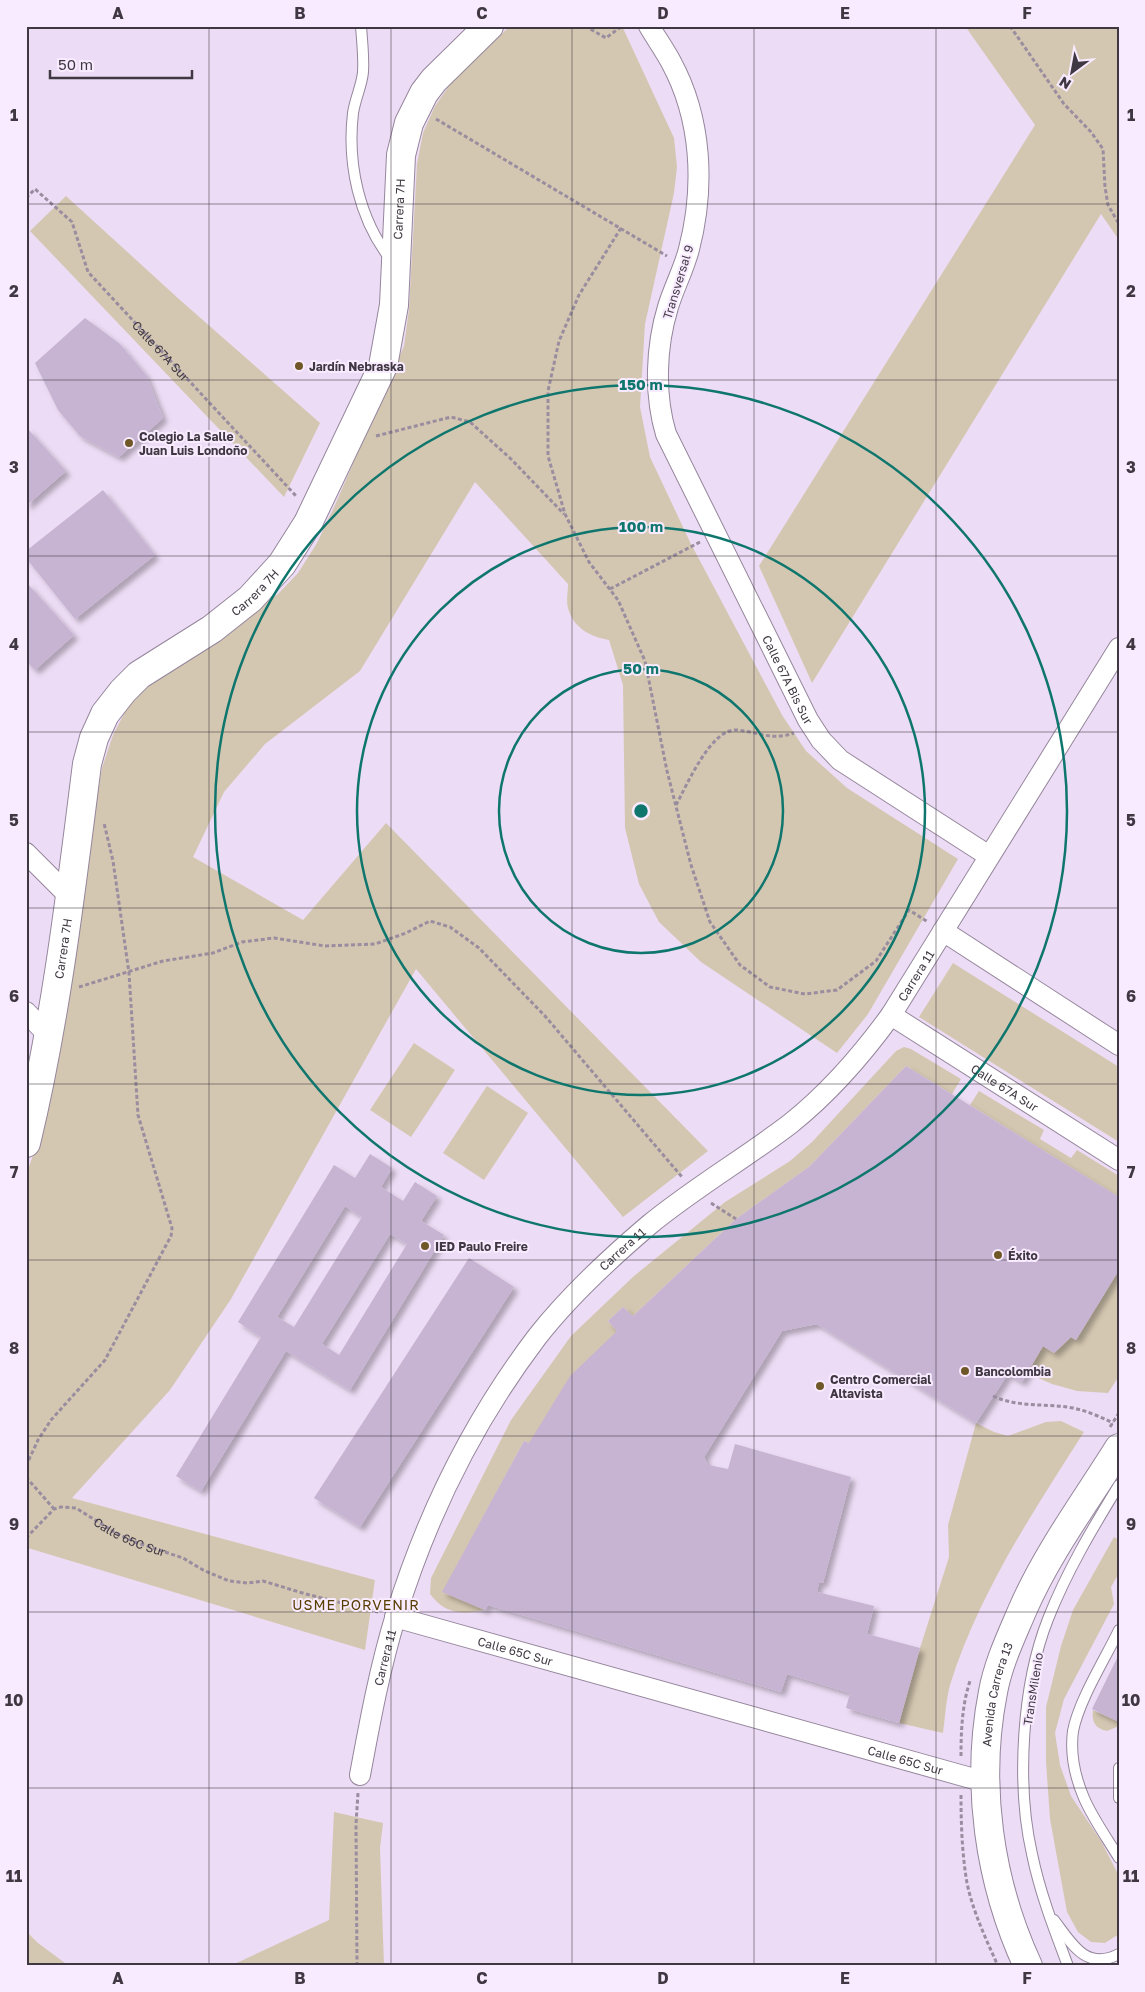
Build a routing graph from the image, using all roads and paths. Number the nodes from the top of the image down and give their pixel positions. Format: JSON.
{"nodes":[{"id":1,"x":361,"y":26,"type":"edge"},
{"id":2,"x":489,"y":26,"type":"edge"},
{"id":3,"x":584,"y":26,"type":"edge"},
{"id":4,"x":622,"y":26,"type":"edge"},
{"id":5,"x":648,"y":26,"type":"edge"},
{"id":6,"x":1010,"y":26,"type":"edge"},
{"id":7,"x":416,"y":108,"type":"junction"},
{"id":8,"x":26,"y":198,"type":"edge"},
{"id":9,"x":1119,"y":224,"type":"edge"},
{"id":10,"x":620,"y":228,"type":"junction"},
{"id":11,"x":683,"y":265,"type":"junction"},
{"id":12,"x":395,"y":266,"type":"junction"},
{"id":13,"x":666,"y":434,"type":"joint"},
{"id":14,"x":346,"y":444,"type":"junction"},
{"id":15,"x":312,"y":514,"type":"junction"},
{"id":16,"x":565,"y":514,"type":"junction"},
{"id":17,"x":715,"y":534,"type":"junction"},
{"id":18,"x":610,"y":589,"type":"junction"},
{"id":19,"x":1119,"y":648,"type":"edge"},
{"id":20,"x":812,"y":725,"type":"junction"},
{"id":21,"x":676,"y":805,"type":"junction"},
{"id":22,"x":103,"y":819,"type":"dead end"},
{"id":23,"x":26,"y":853,"type":"edge"},
{"id":24,"x":989,"y":856,"type":"junction"},
{"id":25,"x":70,"y":897,"type":"junction"},
{"id":26,"x":943,"y":931,"type":"junction"},
{"id":27,"x":129,"y":973,"type":"junction"},
{"id":28,"x":56,"y":992,"type":"junction"},
{"id":29,"x":26,"y":1012,"type":"edge"},
{"id":30,"x":891,"y":1015,"type":"junction"},
{"id":31,"x":48,"y":1034,"type":"junction"},
{"id":32,"x":1119,"y":1045,"type":"edge"},
{"id":33,"x":26,"y":1144,"type":"edge"},
{"id":34,"x":1119,"y":1160,"type":"edge"},
{"id":35,"x":694,"y":1191,"type":"junction"},
{"id":36,"x":736,"y":1219,"type":"dead end"},
{"id":37,"x":993,"y":1396,"type":"dead end"},
{"id":38,"x":1119,"y":1426,"type":"edge"},
{"id":39,"x":1119,"y":1448,"type":"edge"},
{"id":40,"x":26,"y":1466,"type":"edge"},
{"id":41,"x":26,"y":1477,"type":"edge"},
{"id":42,"x":1119,"y":1485,"type":"edge"},
{"id":43,"x":54,"y":1509,"type":"junction"},
{"id":44,"x":26,"y":1538,"type":"edge"},
{"id":45,"x":395,"y":1617,"type":"junction"},
{"id":46,"x":1119,"y":1630,"type":"edge"},
{"id":47,"x":1119,"y":1768,"type":"edge"},
{"id":48,"x":360,"y":1774,"type":"joint"},
{"id":49,"x":985,"y":1782,"type":"junction"},
{"id":50,"x":1119,"y":1798,"type":"edge"},
{"id":51,"x":961,"y":1813,"type":"dead end"},
{"id":52,"x":1119,"y":1858,"type":"edge"},
{"id":53,"x":1046,"y":1909,"type":"junction"},
{"id":54,"x":1119,"y":1954,"type":"edge"},
{"id":55,"x":357,"y":1966,"type":"edge"},
{"id":56,"x":998,"y":1966,"type":"edge"},
{"id":57,"x":1028,"y":1966,"type":"edge"},
{"id":58,"x":1068,"y":1966,"type":"edge"}],
"edges":[{"from":1,"to":12,"type":"lane"},
{"from":2,"to":7,"type":"street","name":"Carrera 7H"},
{"from":3,"to":4,"type":"path"},
{"from":5,"to":11,"type":"street","name":"Transversal 9"},
{"from":6,"to":9,"type":"path"},
{"from":7,"to":10,"type":"path"},
{"from":7,"to":12,"type":"street","name":"Carrera 7H"},
{"from":8,"to":15,"type":"path","name":"Calle 67A Sur"},
{"from":10,"to":11,"type":"path"},
{"from":10,"to":16,"type":"path"},
{"from":11,"to":13,"type":"street","name":"Transversal 9"},
{"from":12,"to":14,"type":"street","name":"Carrera 7H"},
{"from":13,"to":17,"type":"street","name":"Calle 67A Bis Sur"},
{"from":14,"to":15,"type":"street","name":"Carrera 7H"},
{"from":14,"to":16,"type":"path"},
{"from":15,"to":25,"type":"street","name":"Carrera 7H"},
{"from":16,"to":18,"type":"path"},
{"from":17,"to":18,"type":"path"},
{"from":17,"to":20,"type":"street","name":"Calle 67A Bis Sur"},
{"from":18,"to":21,"type":"path"},
{"from":19,"to":24,"type":"street","name":"Carrera 11"},
{"from":20,"to":21,"type":"path"},
{"from":20,"to":24,"type":"street","name":"Calle 67A Bis Sur"},
{"from":21,"to":26,"type":"path"},
{"from":22,"to":27,"type":"path"},
{"from":23,"to":25,"type":"street"},
{"from":24,"to":26,"type":"street","name":"Carrera 11"},
{"from":25,"to":28,"type":"street","name":"Carrera 7H"},
{"from":26,"to":30,"type":"street","name":"Carrera 11"},
{"from":26,"to":32,"type":"street"},
{"from":27,"to":28,"type":"path"},
{"from":27,"to":35,"type":"path"},
{"from":27,"to":40,"type":"path"},
{"from":28,"to":31,"type":"street","name":"Carrera 7H"},
{"from":29,"to":31,"type":"street"},
{"from":30,"to":34,"type":"street","name":"Calle 67A Sur"},
{"from":30,"to":35,"type":"street","name":"Carrera 11"},
{"from":31,"to":33,"type":"street","name":"Carrera 7H"},
{"from":35,"to":36,"type":"path"},
{"from":35,"to":45,"type":"street","name":"Carrera 11"},
{"from":37,"to":38,"type":"path"},
{"from":39,"to":49,"type":"street","name":"Avenida Carrera 13"},
{"from":41,"to":43,"type":"path"},
{"from":42,"to":53,"type":"lane","name":"TransMilenio"},
{"from":43,"to":44,"type":"path"},
{"from":43,"to":45,"type":"path","name":"Calle 65C Sur"},
{"from":45,"to":48,"type":"street","name":"Carrera 11"},
{"from":45,"to":49,"type":"street","name":"Calle 65C Sur"},
{"from":46,"to":52,"type":"lane"},
{"from":47,"to":50,"type":"lane"},
{"from":48,"to":55,"type":"path"},
{"from":49,"to":57,"type":"street","name":"Avenida Carrera 13"},
{"from":51,"to":56,"type":"path"},
{"from":53,"to":54,"type":"lane","name":"TransMilenio"},
{"from":53,"to":58,"type":"lane","name":"TransMilenio"}]}
